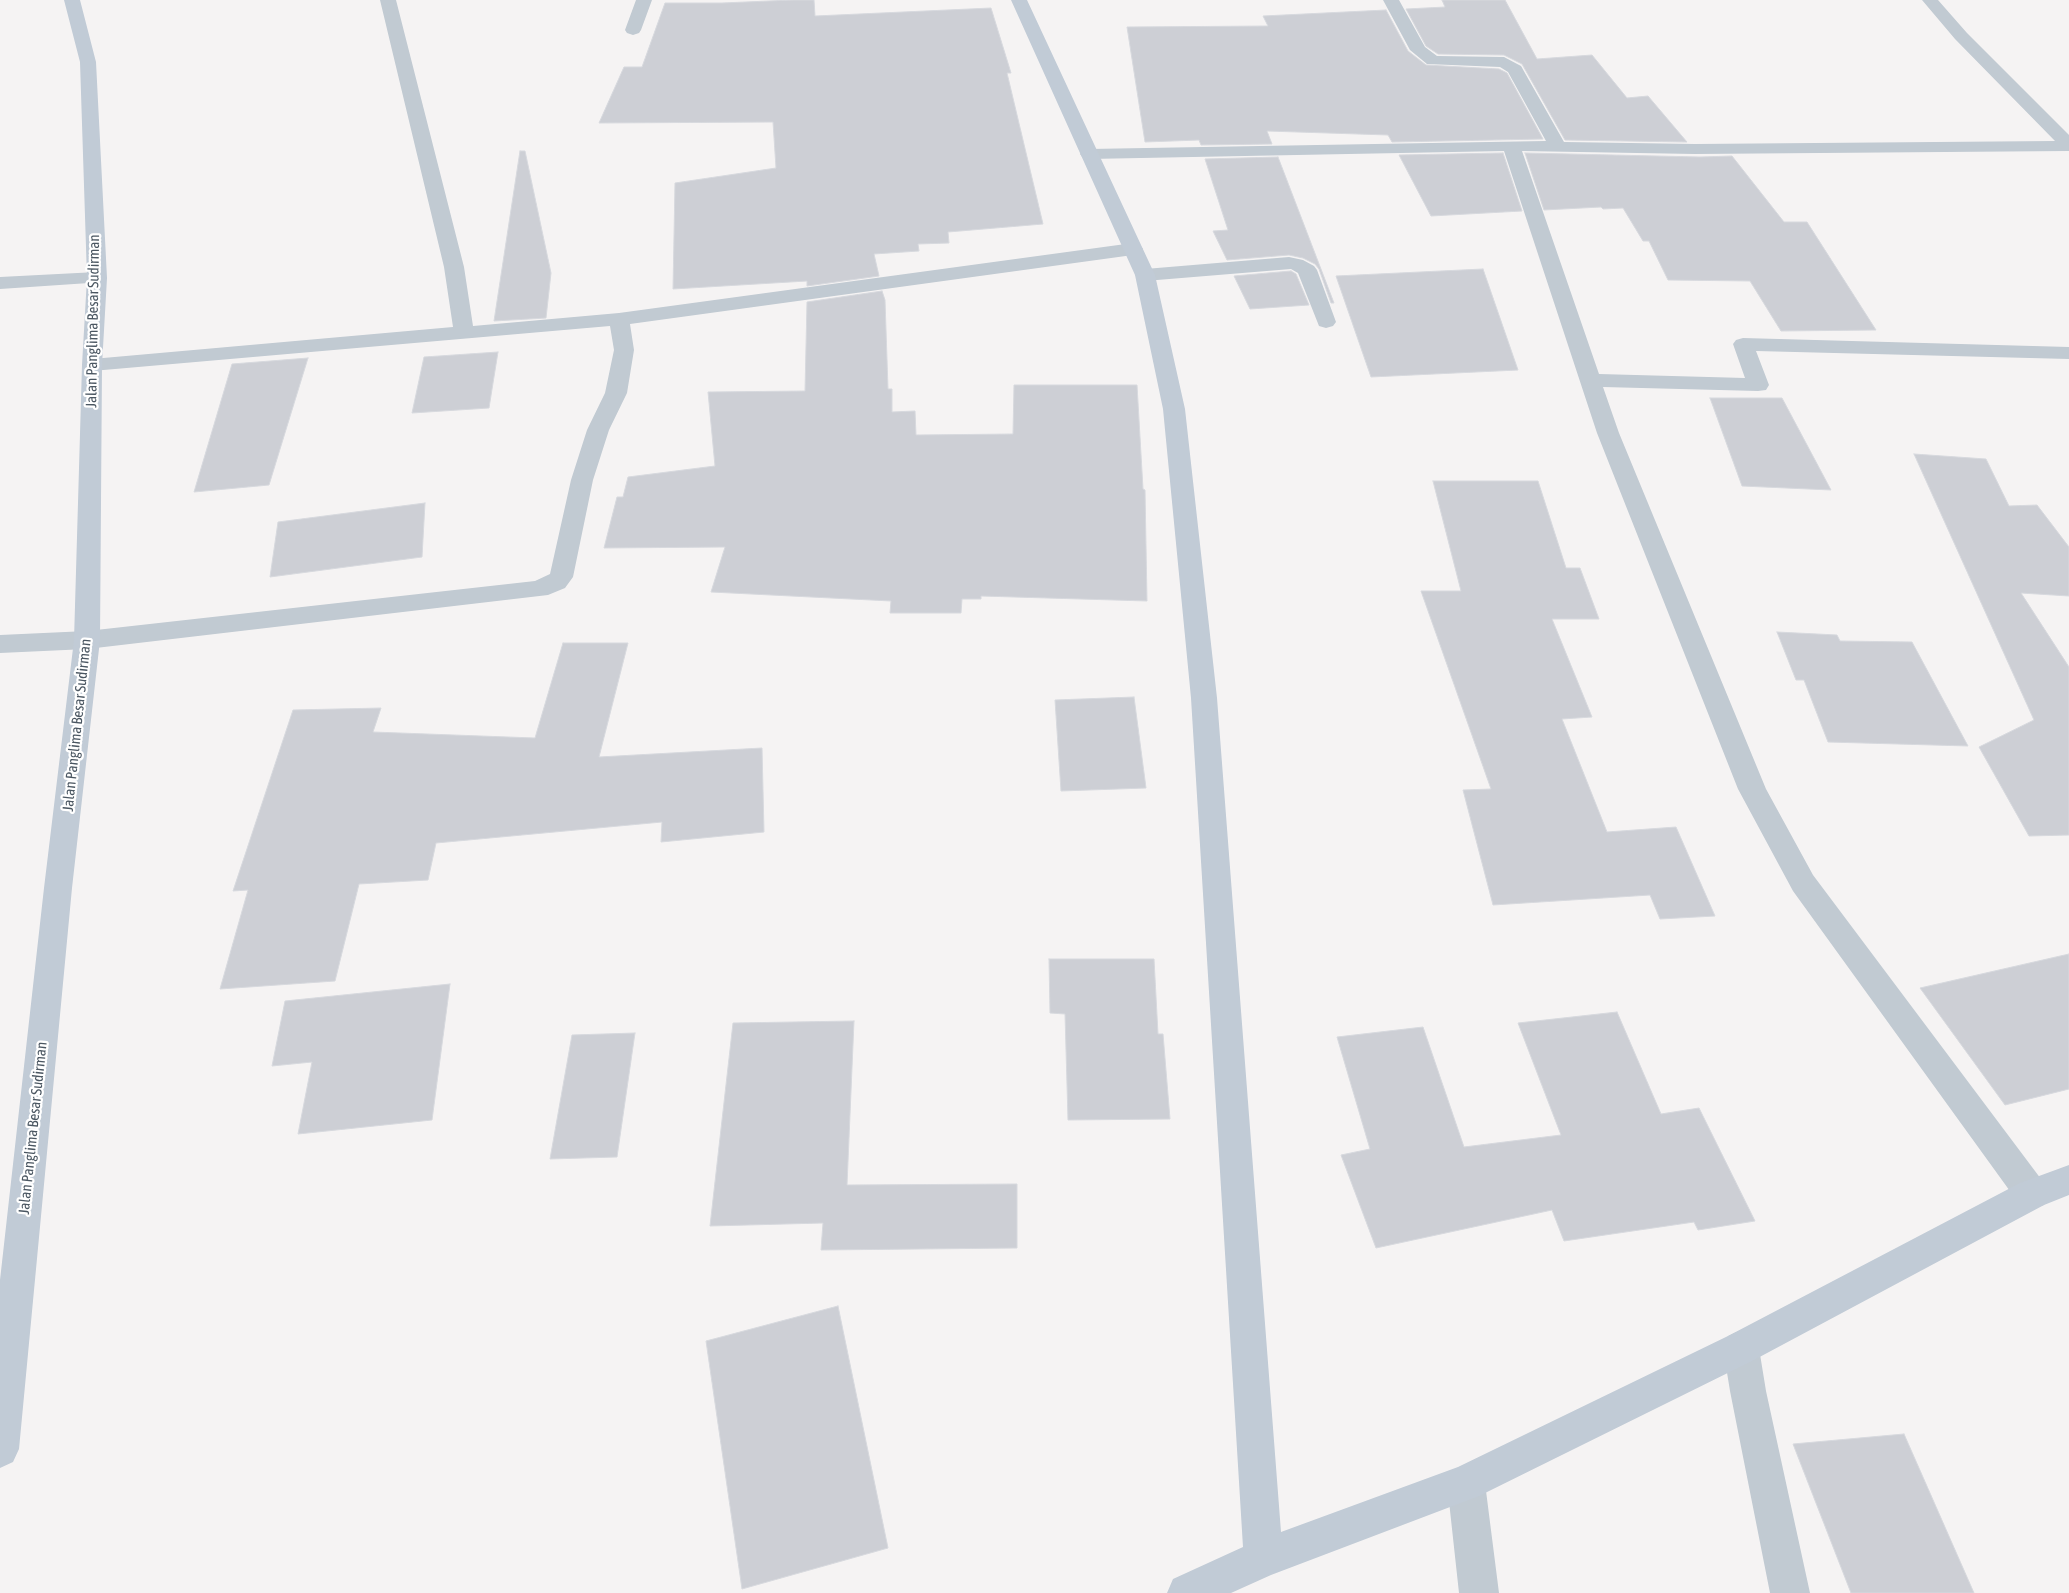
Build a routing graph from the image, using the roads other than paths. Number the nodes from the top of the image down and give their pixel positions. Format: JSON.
{"nodes":[{"id":1,"x":72,"y":0,"type":"edge"},
{"id":2,"x":388,"y":0,"type":"edge"},
{"id":3,"x":644,"y":0,"type":"edge"},
{"id":4,"x":1019,"y":0,"type":"edge"},
{"id":5,"x":1391,"y":0,"type":"edge"},
{"id":6,"x":1930,"y":0,"type":"edge"},
{"id":7,"x":632,"y":30,"type":"dead end"},
{"id":8,"x":1511,"y":146,"type":"junction"},
{"id":9,"x":2069,"y":146,"type":"edge"},
{"id":10,"x":1558,"y":147,"type":"junction"},
{"id":11,"x":1089,"y":154,"type":"junction"},
{"id":12,"x":1133,"y":249,"type":"junction"},
{"id":13,"x":1145,"y":275,"type":"junction"},
{"id":14,"x":97,"y":278,"type":"junction"},
{"id":15,"x":0,"y":283,"type":"edge"},
{"id":16,"x":619,"y":319,"type":"junction"},
{"id":17,"x":1326,"y":322,"type":"dead end"},
{"id":18,"x":464,"y":334,"type":"junction"},
{"id":19,"x":2069,"y":353,"type":"edge"},
{"id":20,"x":92,"y":365,"type":"junction"},
{"id":21,"x":1590,"y":380,"type":"junction"},
{"id":22,"x":87,"y":640,"type":"junction"},
{"id":23,"x":0,"y":644,"type":"edge"},
{"id":24,"x":2069,"y":1180,"type":"edge"},
{"id":25,"x":2032,"y":1194,"type":"junction"},
{"id":26,"x":1741,"y":1348,"type":"junction"},
{"id":27,"x":0,"y":1449,"type":"edge"},
{"id":28,"x":1466,"y":1483,"type":"junction"},
{"id":29,"x":1263,"y":1558,"type":"junction"},
{"id":30,"x":1187,"y":1593,"type":"edge"},
{"id":31,"x":1479,"y":1593,"type":"edge"},
{"id":32,"x":1790,"y":1593,"type":"edge"}],
"edges":[{"from":1,"to":14,"type":"street","name":"Jalan Panglima Besar Sudirman"},
{"from":2,"to":18,"type":"street"},
{"from":3,"to":7,"type":"street"},
{"from":4,"to":11,"type":"street"},
{"from":5,"to":10,"type":"street"},
{"from":6,"to":9,"type":"street"},
{"from":8,"to":10,"type":"street"},
{"from":8,"to":11,"type":"street"},
{"from":8,"to":21,"type":"street"},
{"from":9,"to":10,"type":"street"},
{"from":11,"to":12,"type":"street"},
{"from":12,"to":13,"type":"street"},
{"from":12,"to":16,"type":"street"},
{"from":13,"to":17,"type":"street"},
{"from":13,"to":29,"type":"street"},
{"from":14,"to":15,"type":"street"},
{"from":14,"to":20,"type":"street","name":"Jalan Panglima Besar Sudirman"},
{"from":16,"to":18,"type":"street"},
{"from":16,"to":22,"type":"street"},
{"from":18,"to":20,"type":"street"},
{"from":19,"to":21,"type":"street"},
{"from":20,"to":22,"type":"street","name":"Jalan Panglima Besar Sudirman"},
{"from":21,"to":25,"type":"street"},
{"from":22,"to":23,"type":"street"},
{"from":22,"to":27,"type":"street","name":"Jalan Panglima Besar Sudirman"},
{"from":24,"to":25,"type":"street"},
{"from":25,"to":26,"type":"street"},
{"from":26,"to":28,"type":"street"},
{"from":26,"to":32,"type":"street"},
{"from":28,"to":29,"type":"street"},
{"from":28,"to":31,"type":"street"},
{"from":29,"to":30,"type":"street"}]}
